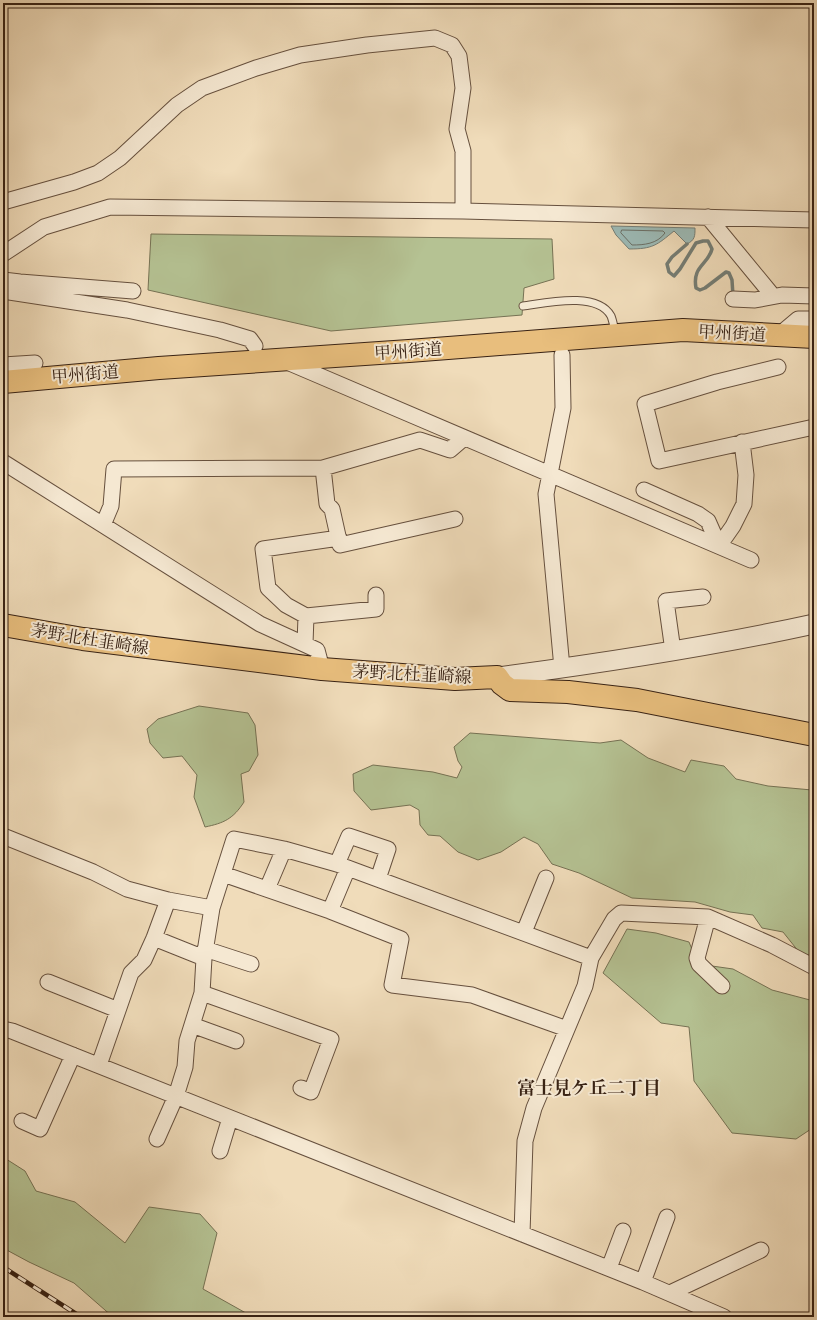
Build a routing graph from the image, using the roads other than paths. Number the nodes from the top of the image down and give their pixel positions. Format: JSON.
{"nodes":[{"id":1,"x":3,"y":202,"type":"edge"},
{"id":2,"x":463,"y":211,"type":"junction"},
{"id":3,"x":708,"y":217,"type":"junction"},
{"id":4,"x":814,"y":220,"type":"edge"},
{"id":5,"x":3,"y":254,"type":"edge"},
{"id":6,"x":3,"y":280,"type":"edge"},
{"id":7,"x":3,"y":291,"type":"edge"},
{"id":8,"x":133,"y":291,"type":"dead end"},
{"id":9,"x":773,"y":296,"type":"junction"},
{"id":10,"x":814,"y":296,"type":"edge"},
{"id":11,"x":733,"y":299,"type":"dead end"},
{"id":12,"x":523,"y":306,"type":"dead end"},
{"id":13,"x":814,"y":319,"type":"edge"},
{"id":14,"x":616,"y":335,"type":"junction"},
{"id":15,"x":779,"y":335,"type":"junction"},
{"id":16,"x":814,"y":337,"type":"edge"},
{"id":17,"x":255,"y":346,"type":"dead end"},
{"id":18,"x":562,"y":355,"type":"dead end"},
{"id":19,"x":281,"y":360,"type":"junction"},
{"id":20,"x":35,"y":363,"type":"dead end"},
{"id":21,"x":3,"y":365,"type":"edge"},
{"id":22,"x":778,"y":367,"type":"dead end"},
{"id":23,"x":3,"y":382,"type":"edge"},
{"id":24,"x":814,"y":426,"type":"edge"},
{"id":25,"x":464,"y":438,"type":"junction"},
{"id":26,"x":742,"y":442,"type":"junction"},
{"id":27,"x":3,"y":462,"type":"edge"},
{"id":28,"x":323,"y":468,"type":"junction"},
{"id":29,"x":551,"y":475,"type":"junction"},
{"id":30,"x":644,"y":490,"type":"dead end"},
{"id":31,"x":455,"y":519,"type":"dead end"},
{"id":32,"x":103,"y":525,"type":"junction"},
{"id":33,"x":339,"y":538,"type":"junction"},
{"id":34,"x":719,"y":546,"type":"junction"},
{"id":35,"x":751,"y":560,"type":"dead end"},
{"id":36,"x":376,"y":595,"type":"dead end"},
{"id":37,"x":703,"y":597,"type":"dead end"},
{"id":38,"x":306,"y":616,"type":"junction"},
{"id":39,"x":814,"y":624,"type":"edge"},
{"id":40,"x":3,"y":625,"type":"edge"},
{"id":41,"x":305,"y":644,"type":"junction"},
{"id":42,"x":673,"y":651,"type":"junction"},
{"id":43,"x":562,"y":668,"type":"junction"},
{"id":44,"x":322,"y":669,"type":"junction"},
{"id":45,"x":497,"y":677,"type":"junction"},
{"id":46,"x":814,"y":735,"type":"edge"},
{"id":47,"x":3,"y":836,"type":"edge"},
{"id":48,"x":284,"y":849,"type":"junction"},
{"id":49,"x":343,"y":866,"type":"junction"},
{"id":50,"x":223,"y":874,"type":"junction"},
{"id":51,"x":546,"y":878,"type":"dead end"},
{"id":52,"x":378,"y":879,"type":"junction"},
{"id":53,"x":267,"y":889,"type":"junction"},
{"id":54,"x":168,"y":900,"type":"junction"},
{"id":55,"x":212,"y":908,"type":"junction"},
{"id":56,"x":330,"y":911,"type":"junction"},
{"id":57,"x":708,"y":917,"type":"junction"},
{"id":58,"x":524,"y":932,"type":"junction"},
{"id":59,"x":154,"y":938,"type":"junction"},
{"id":60,"x":205,"y":953,"type":"junction"},
{"id":61,"x":591,"y":958,"type":"junction"},
{"id":62,"x":251,"y":964,"type":"dead end"},
{"id":63,"x":814,"y":967,"type":"edge"},
{"id":64,"x":48,"y":982,"type":"dead end"},
{"id":65,"x":722,"y":986,"type":"dead end"},
{"id":66,"x":202,"y":993,"type":"junction"},
{"id":67,"x":118,"y":1010,"type":"junction"},
{"id":68,"x":192,"y":1025,"type":"junction"},
{"id":69,"x":3,"y":1028,"type":"edge"},
{"id":70,"x":567,"y":1029,"type":"junction"},
{"id":71,"x":236,"y":1041,"type":"dead end"},
{"id":72,"x":73,"y":1055,"type":"junction"},
{"id":73,"x":99,"y":1065,"type":"junction"},
{"id":74,"x":301,"y":1088,"type":"dead end"},
{"id":75,"x":176,"y":1096,"type":"junction"},
{"id":76,"x":230,"y":1118,"type":"junction"},
{"id":77,"x":22,"y":1121,"type":"dead end"},
{"id":78,"x":157,"y":1139,"type":"dead end"},
{"id":79,"x":220,"y":1151,"type":"dead end"},
{"id":80,"x":667,"y":1217,"type":"dead end"},
{"id":81,"x":623,"y":1230,"type":"dead end"},
{"id":82,"x":522,"y":1234,"type":"junction"},
{"id":83,"x":761,"y":1250,"type":"dead end"},
{"id":84,"x":609,"y":1268,"type":"junction"},
{"id":85,"x":643,"y":1282,"type":"junction"},
{"id":86,"x":670,"y":1294,"type":"junction"},
{"id":87,"x":724,"y":1317,"type":"edge"}],
"edges":[{"from":1,"to":2,"type":"street"},
{"from":2,"to":3,"type":"street"},
{"from":2,"to":5,"type":"street"},
{"from":3,"to":4,"type":"street"},
{"from":3,"to":9,"type":"street"},
{"from":6,"to":8,"type":"street"},
{"from":7,"to":17,"type":"street"},
{"from":9,"to":10,"type":"street"},
{"from":9,"to":11,"type":"street"},
{"from":12,"to":14,"type":"lane"},
{"from":13,"to":15,"type":"street"},
{"from":14,"to":15,"type":"main road","name":"甲州街道"},
{"from":14,"to":19,"type":"main road","name":"甲州街道"},
{"from":15,"to":16,"type":"main road","name":"甲州街道"},
{"from":18,"to":29,"type":"street"},
{"from":19,"to":23,"type":"main road","name":"甲州街道"},
{"from":19,"to":25,"type":"street"},
{"from":20,"to":21,"type":"street"},
{"from":22,"to":26,"type":"street"},
{"from":24,"to":26,"type":"street"},
{"from":25,"to":28,"type":"street"},
{"from":25,"to":29,"type":"street"},
{"from":26,"to":34,"type":"street"},
{"from":27,"to":32,"type":"street"},
{"from":28,"to":32,"type":"street"},
{"from":28,"to":33,"type":"street"},
{"from":29,"to":34,"type":"street"},
{"from":29,"to":43,"type":"street"},
{"from":30,"to":34,"type":"street"},
{"from":31,"to":33,"type":"street"},
{"from":32,"to":41,"type":"street"},
{"from":33,"to":38,"type":"street"},
{"from":34,"to":35,"type":"street"},
{"from":36,"to":38,"type":"street"},
{"from":37,"to":42,"type":"street"},
{"from":38,"to":41,"type":"street"},
{"from":39,"to":42,"type":"street"},
{"from":40,"to":44,"type":"main road","name":"茅野北杜韮崎線"},
{"from":41,"to":44,"type":"street"},
{"from":42,"to":43,"type":"street"},
{"from":43,"to":45,"type":"street"},
{"from":44,"to":45,"type":"main road","name":"茅野北杜韮崎線"},
{"from":45,"to":46,"type":"main road"},
{"from":47,"to":54,"type":"street"},
{"from":48,"to":49,"type":"street"},
{"from":48,"to":50,"type":"street"},
{"from":48,"to":53,"type":"street"},
{"from":49,"to":52,"type":"street"},
{"from":49,"to":52,"type":"street"},
{"from":49,"to":56,"type":"street"},
{"from":50,"to":53,"type":"street"},
{"from":50,"to":55,"type":"street"},
{"from":51,"to":58,"type":"street"},
{"from":52,"to":58,"type":"street"},
{"from":53,"to":56,"type":"street"},
{"from":54,"to":55,"type":"street"},
{"from":54,"to":59,"type":"street"},
{"from":55,"to":60,"type":"street"},
{"from":56,"to":70,"type":"street"},
{"from":57,"to":61,"type":"street"},
{"from":57,"to":63,"type":"street"},
{"from":57,"to":65,"type":"street"},
{"from":58,"to":61,"type":"street"},
{"from":59,"to":60,"type":"street"},
{"from":59,"to":67,"type":"street"},
{"from":60,"to":62,"type":"street"},
{"from":60,"to":66,"type":"street"},
{"from":61,"to":70,"type":"street"},
{"from":64,"to":67,"type":"street"},
{"from":66,"to":68,"type":"street"},
{"from":66,"to":74,"type":"street"},
{"from":67,"to":73,"type":"street"},
{"from":68,"to":71,"type":"street"},
{"from":68,"to":75,"type":"street"},
{"from":69,"to":72,"type":"street"},
{"from":70,"to":82,"type":"street"},
{"from":72,"to":73,"type":"street"},
{"from":72,"to":77,"type":"street"},
{"from":73,"to":75,"type":"street"},
{"from":75,"to":76,"type":"street"},
{"from":75,"to":78,"type":"street"},
{"from":76,"to":79,"type":"street"},
{"from":76,"to":82,"type":"street"},
{"from":80,"to":85,"type":"street"},
{"from":81,"to":84,"type":"street"},
{"from":82,"to":84,"type":"street"},
{"from":83,"to":86,"type":"street"},
{"from":84,"to":85,"type":"street"},
{"from":85,"to":86,"type":"street"},
{"from":86,"to":87,"type":"street"}]}
